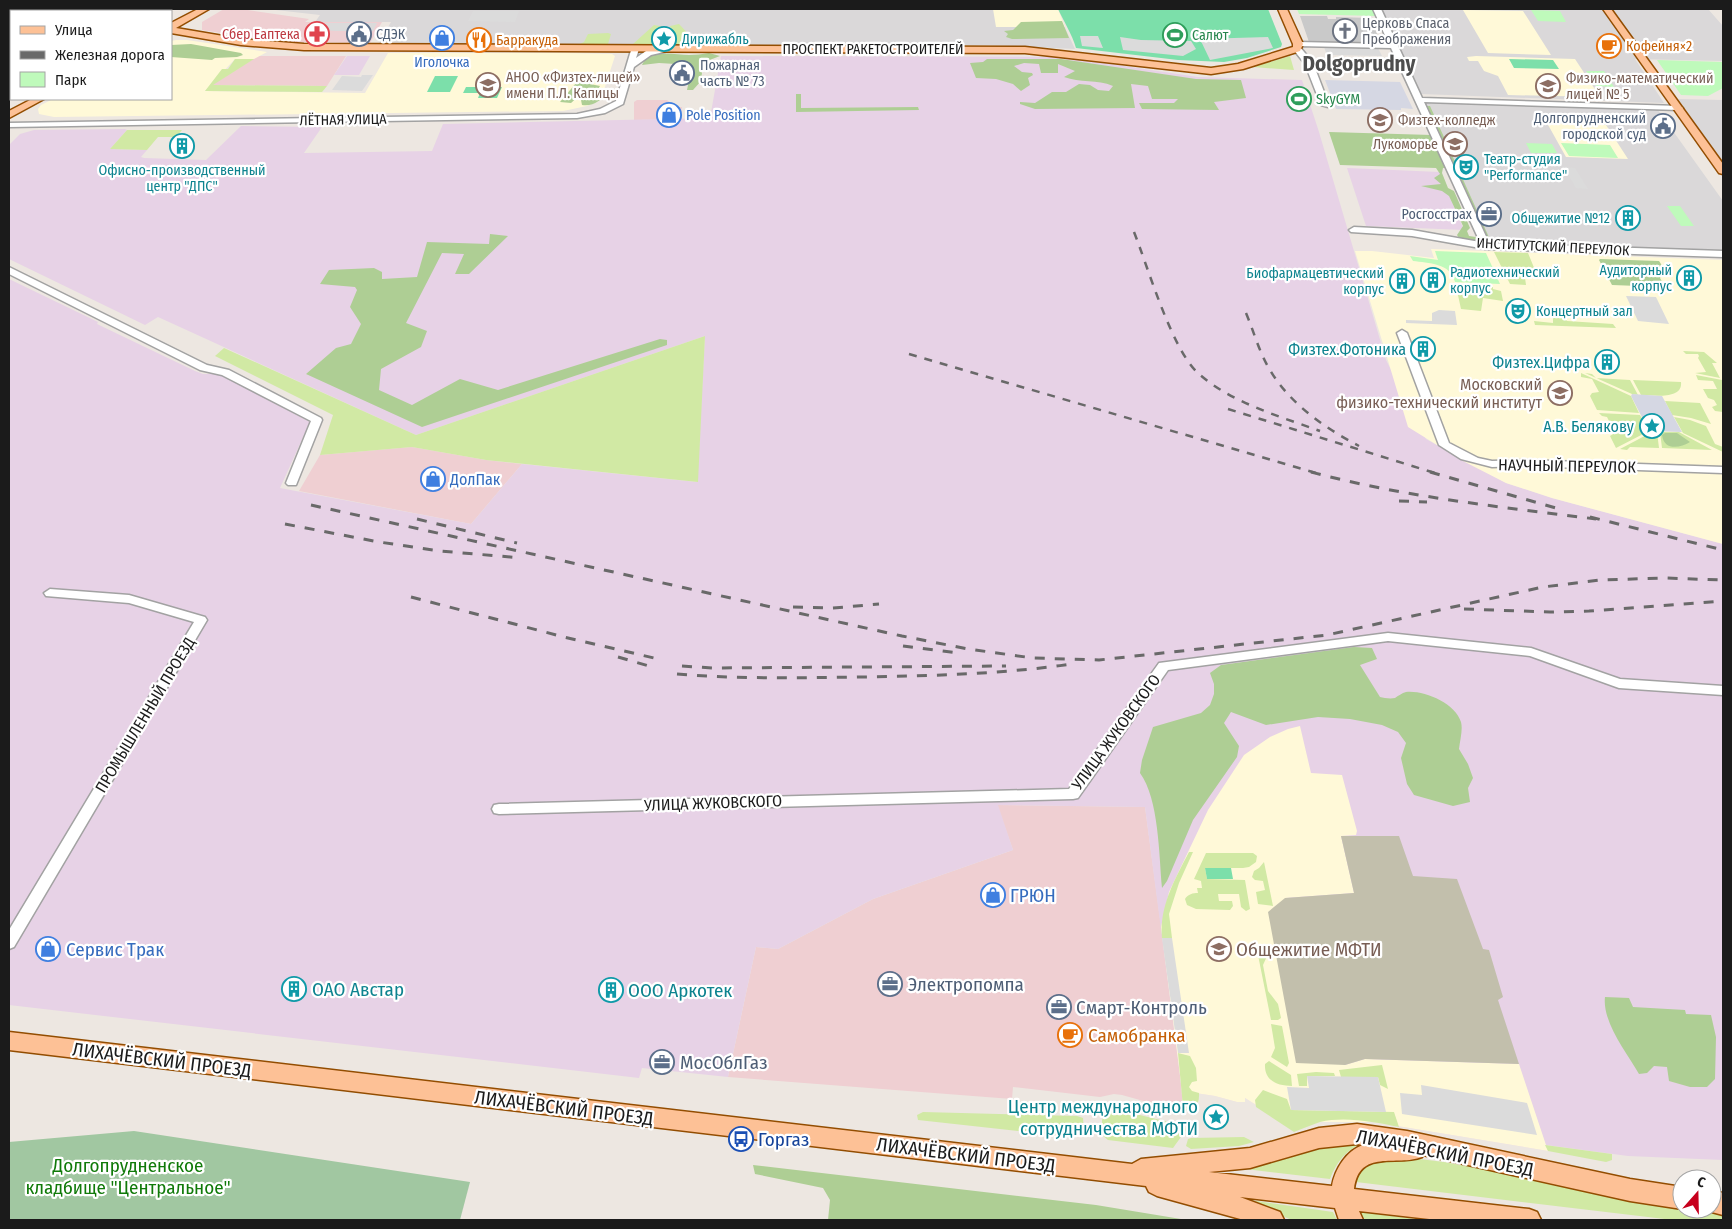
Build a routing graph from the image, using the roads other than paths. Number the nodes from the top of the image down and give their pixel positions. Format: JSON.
{"nodes":[{"id":1,"x":204,"y":9,"type":"edge"},
{"id":2,"x":1283,"y":9,"type":"edge"},
{"id":3,"x":1377,"y":9,"type":"edge"},
{"id":4,"x":1607,"y":9,"type":"edge"},
{"id":5,"x":191,"y":12,"type":"edge"},
{"id":6,"x":172,"y":19,"type":"edge"},
{"id":7,"x":172,"y":28,"type":"edge"},
{"id":8,"x":172,"y":29,"type":"edge"},
{"id":9,"x":192,"y":34,"type":"junction"},
{"id":10,"x":172,"y":35,"type":"edge"},
{"id":11,"x":1394,"y":46,"type":"junction"},
{"id":12,"x":610,"y":49,"type":"junction"},
{"id":13,"x":635,"y":49,"type":"junction"},
{"id":14,"x":673,"y":49,"type":"junction"},
{"id":15,"x":1299,"y":49,"type":"junction"},
{"id":16,"x":631,"y":65,"type":"junction"},
{"id":17,"x":1420,"y":100,"type":"junction"},
{"id":18,"x":25,"y":102,"type":"edge"},
{"id":19,"x":1325,"y":105,"type":"dead end"},
{"id":20,"x":9,"y":106,"type":"edge"},
{"id":21,"x":1679,"y":108,"type":"junction"},
{"id":22,"x":9,"y":115,"type":"edge"},
{"id":23,"x":33,"y":124,"type":"junction"},
{"id":24,"x":9,"y":126,"type":"edge"},
{"id":25,"x":1723,"y":171,"type":"edge"},
{"id":26,"x":1354,"y":230,"type":"dead end"},
{"id":27,"x":1486,"y":246,"type":"junction"},
{"id":28,"x":1723,"y":254,"type":"edge"},
{"id":29,"x":9,"y":270,"type":"edge"},
{"id":30,"x":1402,"y":333,"type":"dead end"},
{"id":31,"x":1723,"y":470,"type":"edge"},
{"id":32,"x":292,"y":483,"type":"dead end"},
{"id":33,"x":50,"y":594,"type":"dead end"},
{"id":34,"x":1723,"y":690,"type":"edge"},
{"id":35,"x":499,"y":809,"type":"dead end"},
{"id":36,"x":9,"y":943,"type":"edge"},
{"id":37,"x":9,"y":1041,"type":"edge"},
{"id":38,"x":1449,"y":1150,"type":"junction"},
{"id":39,"x":1119,"y":1173,"type":"junction"},
{"id":40,"x":1672,"y":1196,"type":"edge"},
{"id":41,"x":1342,"y":1198,"type":"junction"},
{"id":42,"x":1272,"y":1220,"type":"edge"},
{"id":43,"x":1350,"y":1220,"type":"edge"},
{"id":44,"x":1529,"y":1220,"type":"edge"}],
"edges":[{"from":1,"to":5,"type":"main road"},
{"from":2,"to":15,"type":"main road"},
{"from":3,"to":11,"type":"street"},
{"from":4,"to":21,"type":"main road"},
{"from":5,"to":6,"type":"main road"},
{"from":5,"to":7,"type":"main road"},
{"from":5,"to":9,"type":"main road"},
{"from":8,"to":9,"type":"main road","name":"ПРОСПЕКТ РАКЕТОСТРОИТЕЛЕЙ"},
{"from":9,"to":10,"type":"main road"},
{"from":9,"to":12,"type":"main road","name":"ПРОСПЕКТ РАКЕТОСТРОИТЕЛЕЙ"},
{"from":11,"to":15,"type":"street"},
{"from":11,"to":17,"type":"street"},
{"from":12,"to":13,"type":"main road","name":"ПРОСПЕКТ РАКЕТОСТРОИТЕЛЕЙ"},
{"from":12,"to":16,"type":"street"},
{"from":13,"to":14,"type":"main road","name":"ПРОСПЕКТ РАКЕТОСТРОИТЕЛЕЙ"},
{"from":13,"to":16,"type":"street","name":"ЛЁТНАЯ УЛИЦА"},
{"from":14,"to":15,"type":"main road","name":"ПРОСПЕКТ РАКЕТОСТРОИТЕЛЕЙ"},
{"from":14,"to":16,"type":"street"},
{"from":15,"to":19,"type":"street"},
{"from":16,"to":23,"type":"street","name":"ЛЁТНАЯ УЛИЦА"},
{"from":17,"to":21,"type":"street"},
{"from":17,"to":27,"type":"street"},
{"from":18,"to":20,"type":"main road"},
{"from":18,"to":22,"type":"main road"},
{"from":18,"to":23,"type":"street"},
{"from":21,"to":25,"type":"main road"},
{"from":23,"to":24,"type":"street"},
{"from":26,"to":27,"type":"street","name":"ИНСТИТУТСКИЙ ПЕРЕУЛОК"},
{"from":27,"to":28,"type":"street","name":"ИНСТИТУТСКИЙ ПЕРЕУЛОК"},
{"from":29,"to":32,"type":"street"},
{"from":30,"to":31,"type":"street","name":"НАУЧНЫЙ ПЕРЕУЛОК"},
{"from":33,"to":36,"type":"street","name":"ПРОМЫШЛЕННЫЙ ПРОЕЗД"},
{"from":34,"to":35,"type":"street","name":"УЛИЦА ЖУКОВСКОГО"},
{"from":37,"to":39,"type":"main road","name":"ЛИХАЧЁВСКИЙ ПРОЕЗД"},
{"from":38,"to":39,"type":"main road","name":"ЛИХАЧЁВСКИЙ ПРОЕЗД"},
{"from":38,"to":40,"type":"main road","name":"ЛИХАЧЁВСКИЙ ПРОЕЗД"},
{"from":38,"to":41,"type":"main road"},
{"from":39,"to":41,"type":"main road","name":"ЛИХАЧЁВСКИЙ ПРОЕЗД"},
{"from":39,"to":42,"type":"main road","name":"ЛИХАЧЁВСКИЙ ПРОЕЗД"},
{"from":41,"to":43,"type":"main road"},
{"from":41,"to":44,"type":"main road","name":"ЛИХАЧЁВСКИЙ ПРОЕЗД"}]}
